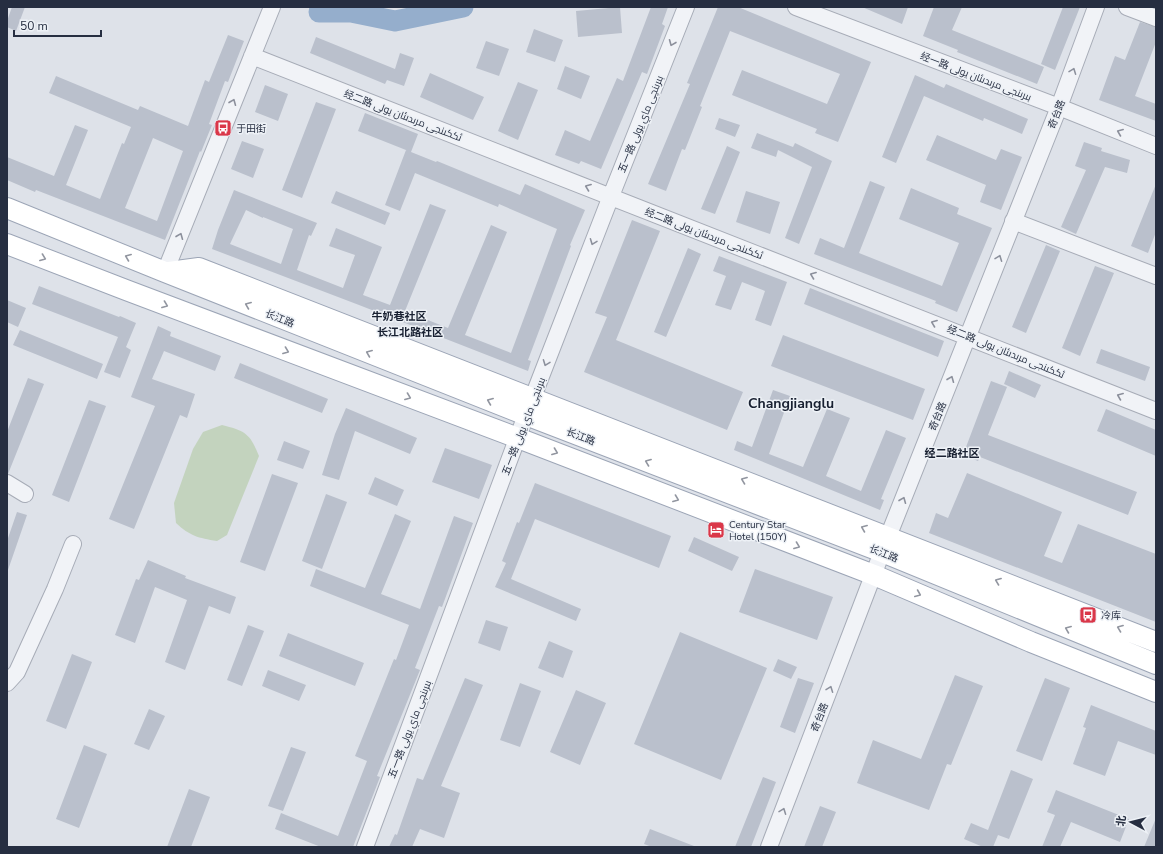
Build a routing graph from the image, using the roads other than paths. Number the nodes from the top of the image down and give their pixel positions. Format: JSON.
{"nodes":[{"id":1,"x":272,"y":7,"type":"edge"},
{"id":2,"x":686,"y":7,"type":"edge"},
{"id":3,"x":796,"y":7,"type":"edge"},
{"id":4,"x":1096,"y":7,"type":"edge"},
{"id":5,"x":1127,"y":7,"type":"edge"},
{"id":6,"x":1156,"y":18,"type":"edge"},
{"id":7,"x":252,"y":56,"type":"junction"},
{"id":8,"x":1059,"y":107,"type":"junction"},
{"id":9,"x":1156,"y":146,"type":"edge"},
{"id":10,"x":611,"y":196,"type":"junction"},
{"id":11,"x":7,"y":208,"type":"edge"},
{"id":12,"x":1013,"y":221,"type":"junction"},
{"id":13,"x":7,"y":244,"type":"edge"},
{"id":14,"x":165,"y":272,"type":"junction"},
{"id":15,"x":1156,"y":276,"type":"edge"},
{"id":16,"x":968,"y":336,"type":"junction"},
{"id":17,"x":530,"y":407,"type":"junction"},
{"id":18,"x":1156,"y":411,"type":"edge"},
{"id":19,"x":518,"y":438,"type":"junction"},
{"id":20,"x":7,"y":483,"type":"edge"},
{"id":21,"x":25,"y":494,"type":"dead end"},
{"id":22,"x":73,"y":544,"type":"dead end"},
{"id":23,"x":885,"y":545,"type":"junction"},
{"id":24,"x":874,"y":575,"type":"junction"},
{"id":25,"x":1156,"y":642,"type":"edge"},
{"id":26,"x":1156,"y":664,"type":"edge"},
{"id":27,"x":7,"y":683,"type":"edge"},
{"id":28,"x":1156,"y":692,"type":"edge"},
{"id":29,"x":365,"y":847,"type":"edge"},
{"id":30,"x":769,"y":847,"type":"edge"}],
"edges":[{"from":1,"to":7,"type":"street"},
{"from":2,"to":10,"type":"street","name":"五一路 بىرىنچى ماي يولى","one_way":true},
{"from":3,"to":8,"type":"street","name":"经一路 بىرىنجى مرىدىئان يولى"},
{"from":8,"to":4,"type":"street","name":"奇台路","one_way":true},
{"from":5,"to":6,"type":"street"},
{"from":10,"to":7,"type":"street","name":"经二路 ئككىنجى مرىدىئان يولى","one_way":true},
{"from":14,"to":7,"type":"street","one_way":true},
{"from":9,"to":8,"type":"street","name":"经一路 بىرىنجى مرىدىئان يولى","one_way":true},
{"from":8,"to":12,"type":"street","name":"奇台路"},
{"from":16,"to":10,"type":"street","name":"经二路 ئككىنجى مرىدىئان يولى","one_way":true},
{"from":10,"to":17,"type":"street","name":"五一路 بىرىنچى ماي يولى","one_way":true},
{"from":14,"to":11,"type":"main road","name":"长江路","one_way":true},
{"from":12,"to":15,"type":"street"},
{"from":16,"to":12,"type":"street","name":"奇台路","one_way":true},
{"from":13,"to":19,"type":"main road","one_way":true},
{"from":17,"to":14,"type":"main road","name":"长江路","one_way":true},
{"from":18,"to":16,"type":"street","name":"经二路 ئككىنجى مرىدىئان يولى","one_way":true},
{"from":23,"to":16,"type":"street","name":"奇台路","one_way":true},
{"from":17,"to":19,"type":"street","name":"五一路 بىرىنچى ماي يولى"},
{"from":23,"to":17,"type":"main road","name":"长江路","one_way":true},
{"from":19,"to":24,"type":"main road","one_way":true},
{"from":19,"to":29,"type":"street","name":"五一路 بىرىنچى ماي يولى"},
{"from":20,"to":21,"type":"street"},
{"from":22,"to":27,"type":"street"},
{"from":23,"to":24,"type":"street","name":"奇台路"},
{"from":25,"to":23,"type":"main road","one_way":true},
{"from":26,"to":23,"type":"main road","name":"长江路","one_way":true},
{"from":24,"to":28,"type":"main road","one_way":true},
{"from":30,"to":24,"type":"street","name":"奇台路","one_way":true}]}
